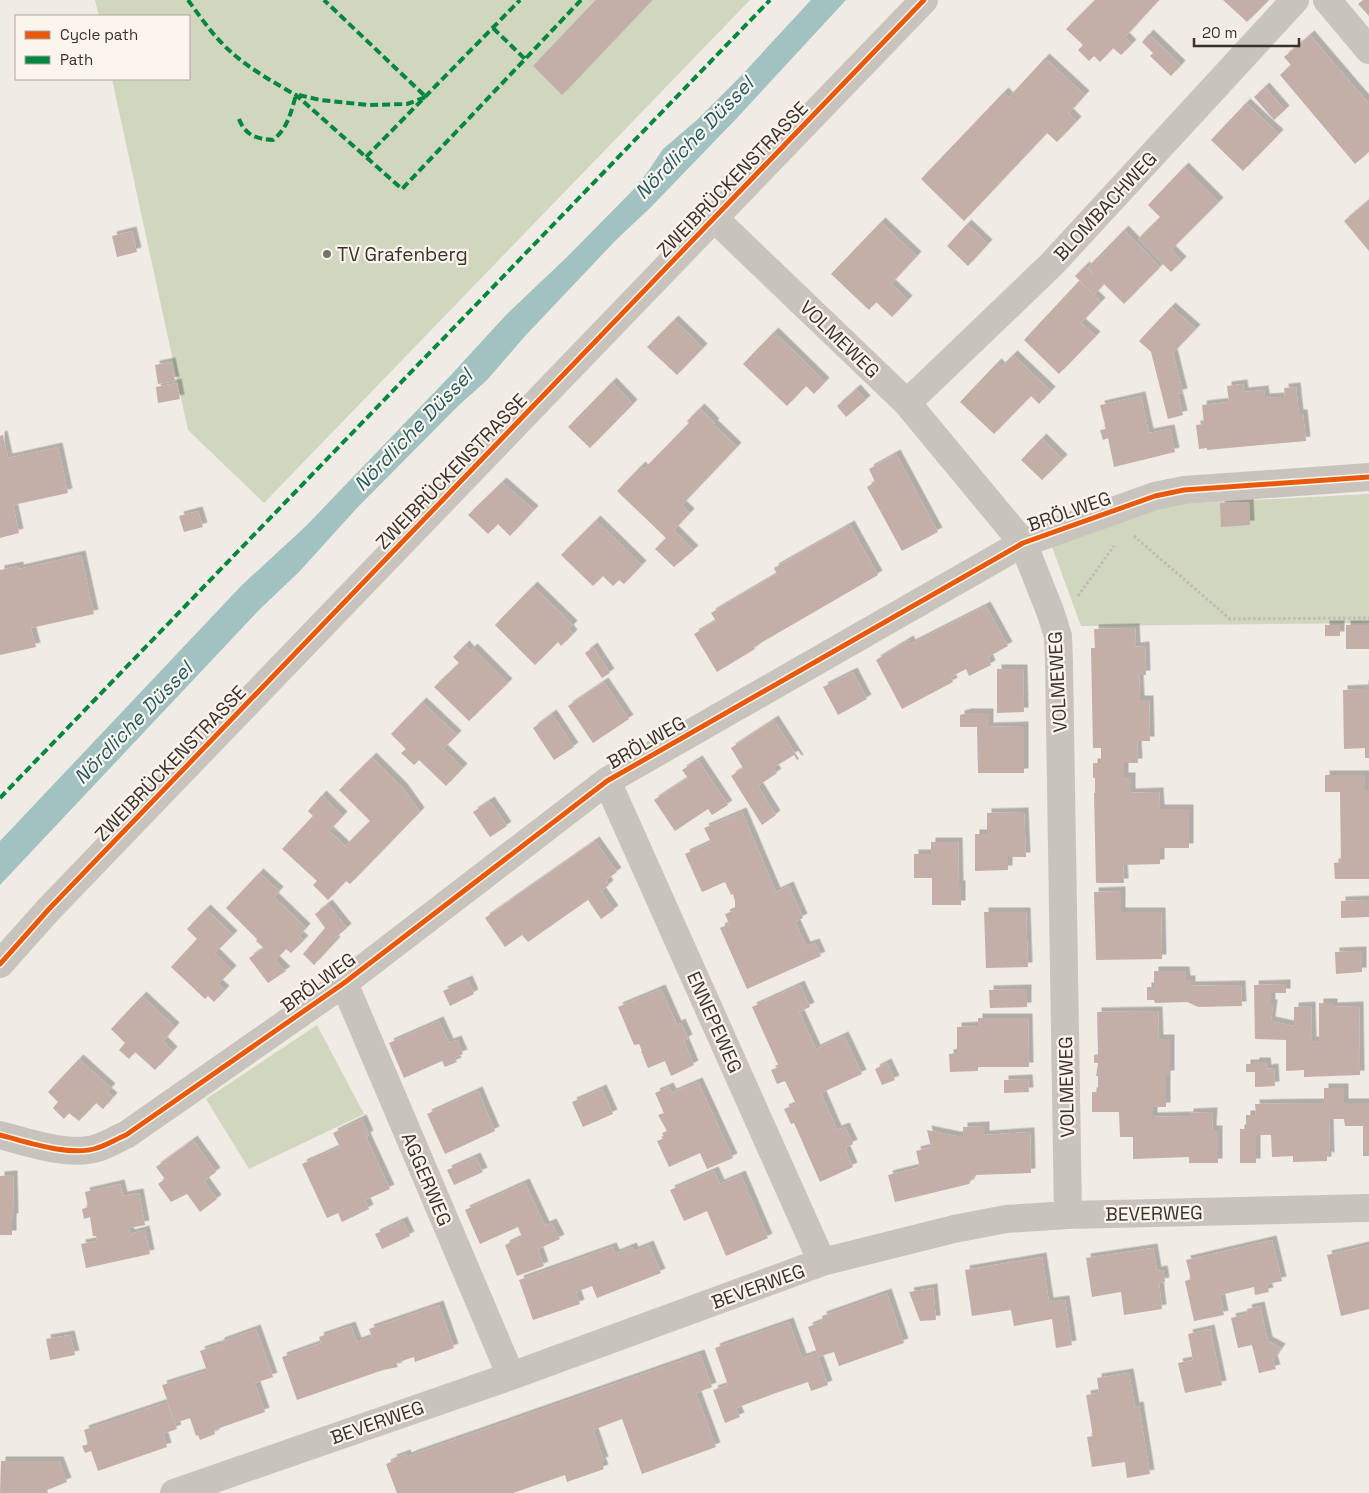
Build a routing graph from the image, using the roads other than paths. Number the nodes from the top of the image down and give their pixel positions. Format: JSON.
{"nodes":[{"id":1,"x":924,"y":0,"type":"edge"},
{"id":2,"x":1295,"y":0,"type":"edge"},
{"id":3,"x":1327,"y":0,"type":"edge"},
{"id":4,"x":1369,"y":50,"type":"edge"},
{"id":5,"x":715,"y":219,"type":"junction"},
{"id":6,"x":907,"y":403,"type":"junction"},
{"id":7,"x":1369,"y":477,"type":"edge"},
{"id":8,"x":1023,"y":543,"type":"junction"},
{"id":9,"x":608,"y":781,"type":"junction"},
{"id":10,"x":0,"y":964,"type":"edge"},
{"id":11,"x":344,"y":983,"type":"junction"},
{"id":12,"x":0,"y":1135,"type":"edge"},
{"id":13,"x":1369,"y":1208,"type":"edge"},
{"id":14,"x":1068,"y":1215,"type":"junction"},
{"id":15,"x":822,"y":1262,"type":"junction"},
{"id":16,"x":511,"y":1376,"type":"junction"},
{"id":17,"x":174,"y":1493,"type":"edge"}],
"edges":[{"from":1,"to":5,"type":"street","name":"ZWEIBRÜCKENSTRASSE"},
{"from":2,"to":6,"type":"street","name":"BLOMBACHWEG"},
{"from":3,"to":4,"type":"street"},
{"from":5,"to":6,"type":"street","name":"VOLMEWEG"},
{"from":5,"to":10,"type":"street","name":"ZWEIBRÜCKENSTRASSE"},
{"from":6,"to":8,"type":"street","name":"VOLMEWEG"},
{"from":7,"to":8,"type":"street","name":"BRÖLWEG"},
{"from":8,"to":9,"type":"street","name":"BRÖLWEG"},
{"from":8,"to":14,"type":"street","name":"VOLMEWEG"},
{"from":9,"to":11,"type":"street","name":"BRÖLWEG"},
{"from":9,"to":15,"type":"street","name":"ENNEPEWEG"},
{"from":11,"to":12,"type":"street","name":"BRÖLWEG"},
{"from":11,"to":16,"type":"street","name":"AGGERWEG"},
{"from":13,"to":14,"type":"street","name":"BEVERWEG"},
{"from":14,"to":15,"type":"street","name":"BEVERWEG"},
{"from":15,"to":16,"type":"street","name":"BEVERWEG"},
{"from":16,"to":17,"type":"street","name":"BEVERWEG"}]}
